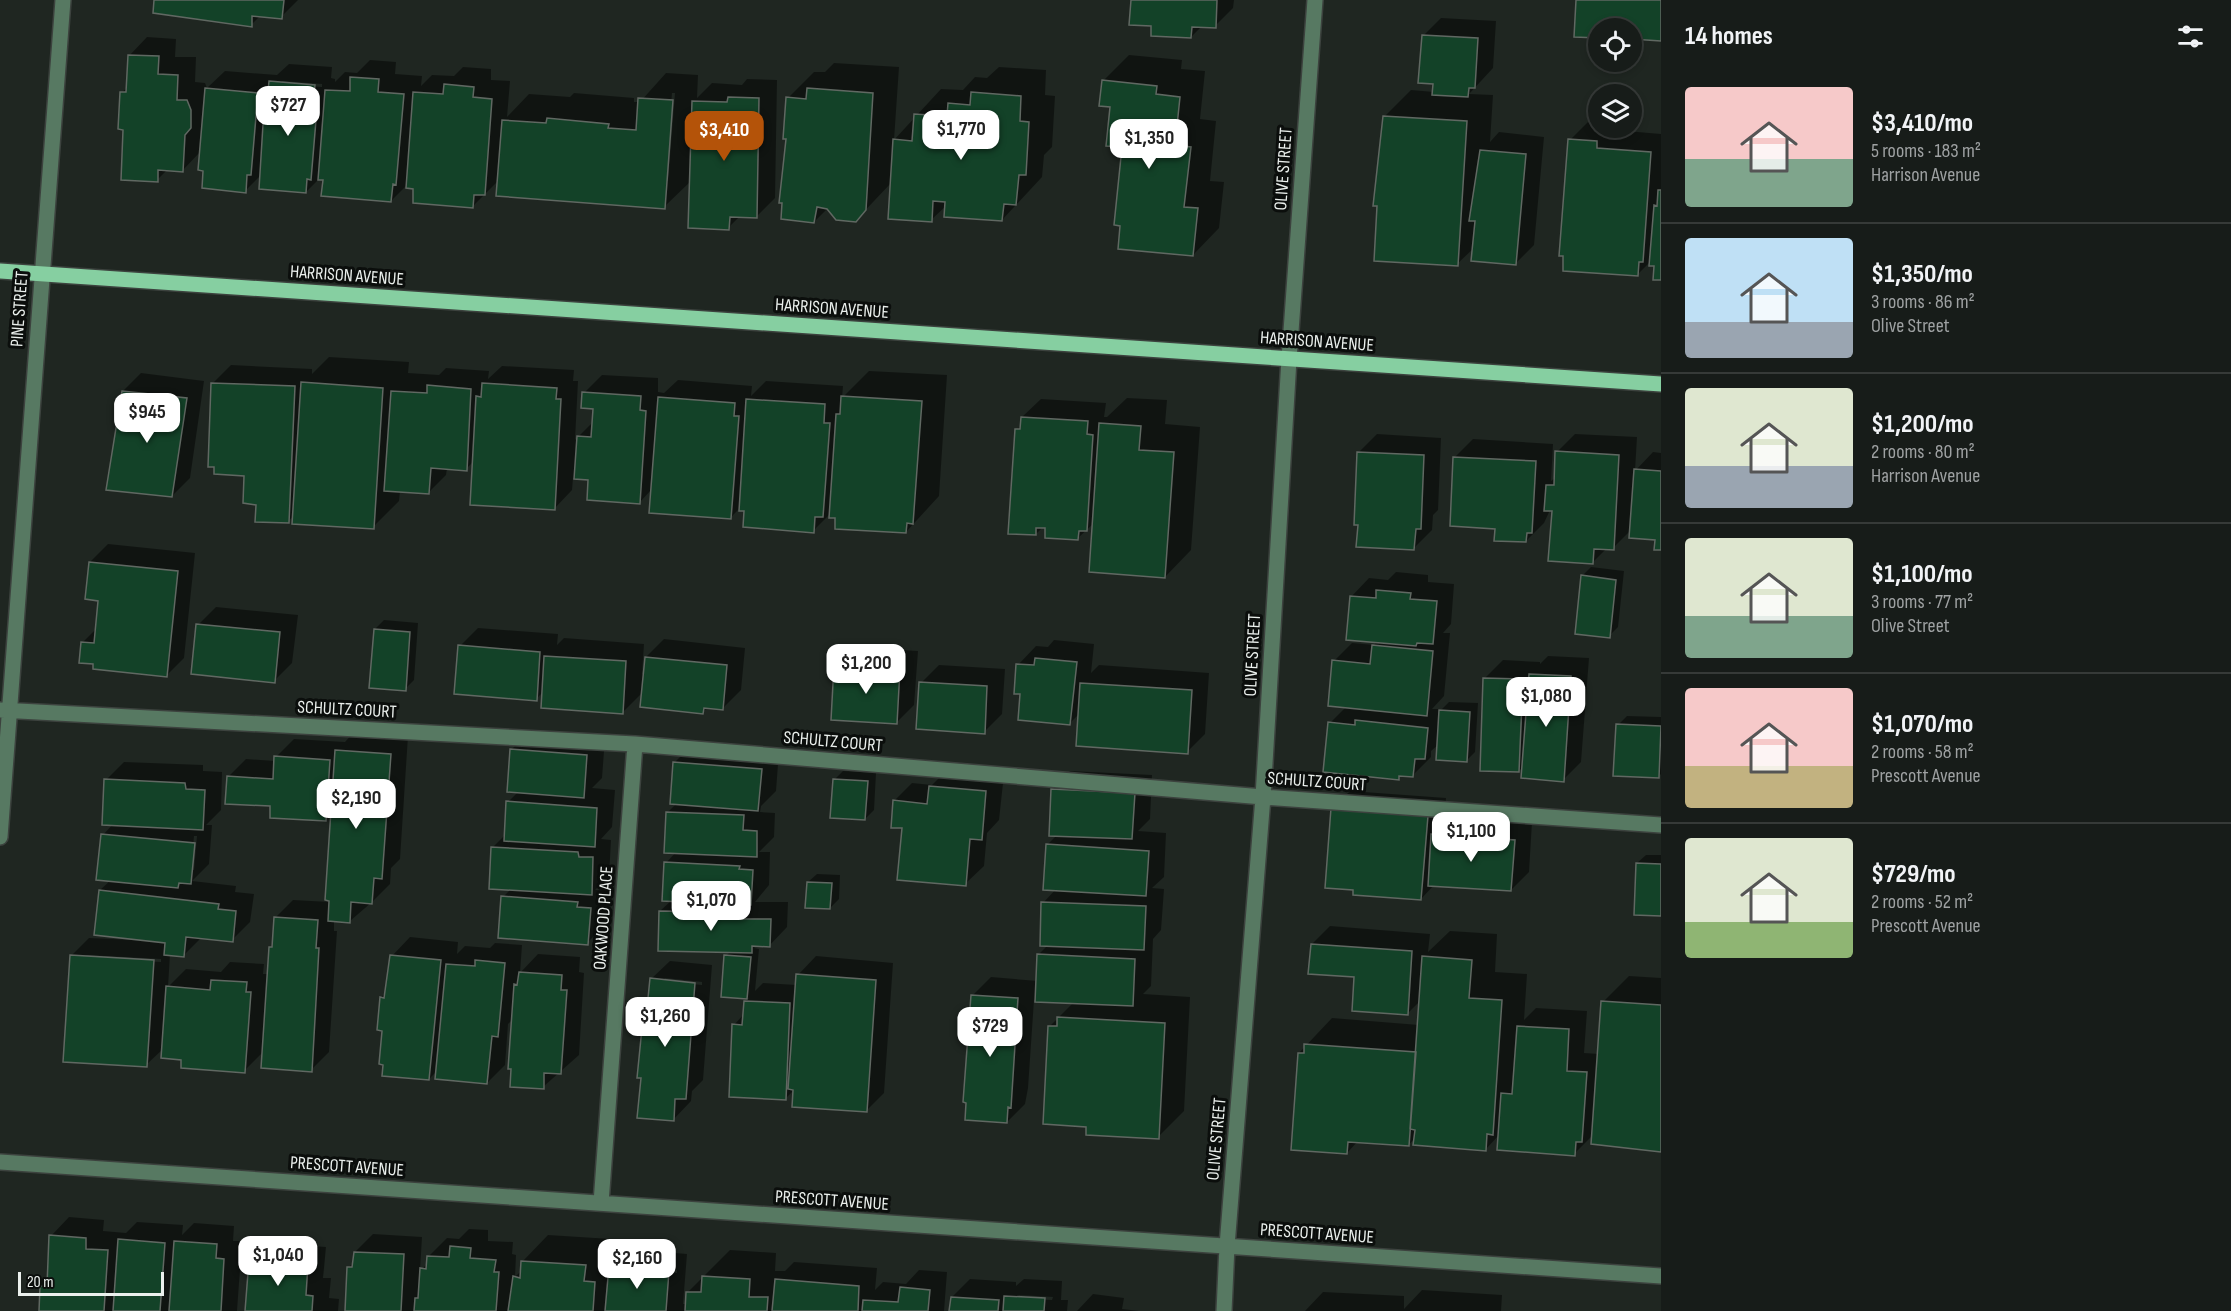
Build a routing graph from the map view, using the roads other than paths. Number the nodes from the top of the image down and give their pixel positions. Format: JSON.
{"nodes":[{"id":1,"x":63,"y":0,"type":"edge"},
{"id":2,"x":1316,"y":0,"type":"edge"},
{"id":3,"x":0,"y":271,"type":"edge"},
{"id":4,"x":42,"y":274,"type":"junction"},
{"id":5,"x":1289,"y":359,"type":"junction"},
{"id":6,"x":1661,"y":384,"type":"edge"},
{"id":7,"x":4,"y":710,"type":"edge"},
{"id":8,"x":635,"y":744,"type":"junction"},
{"id":9,"x":1263,"y":797,"type":"junction"},
{"id":10,"x":1661,"y":825,"type":"edge"},
{"id":11,"x":0,"y":837,"type":"edge"},
{"id":12,"x":0,"y":1162,"type":"edge"},
{"id":13,"x":601,"y":1203,"type":"junction"},
{"id":14,"x":1227,"y":1246,"type":"junction"},
{"id":15,"x":1661,"y":1276,"type":"edge"},
{"id":16,"x":1224,"y":1311,"type":"edge"}],
"edges":[{"from":1,"to":4,"type":"street","name":"PINE STREET"},
{"from":2,"to":5,"type":"street","name":"OLIVE STREET"},
{"from":3,"to":4,"type":"main road","name":"HARRISON AVENUE"},
{"from":4,"to":5,"type":"main road","name":"HARRISON AVENUE"},
{"from":4,"to":7,"type":"street","name":"PINE STREET"},
{"from":5,"to":6,"type":"main road","name":"HARRISON AVENUE"},
{"from":5,"to":9,"type":"street","name":"OLIVE STREET"},
{"from":7,"to":8,"type":"street","name":"SCHULTZ COURT"},
{"from":7,"to":11,"type":"street","name":"PINE STREET"},
{"from":8,"to":9,"type":"street","name":"SCHULTZ COURT"},
{"from":8,"to":13,"type":"street","name":"OAKWOOD PLACE"},
{"from":9,"to":10,"type":"street","name":"SCHULTZ COURT"},
{"from":9,"to":14,"type":"street","name":"OLIVE STREET"},
{"from":12,"to":13,"type":"street","name":"PRESCOTT AVENUE"},
{"from":13,"to":14,"type":"street","name":"PRESCOTT AVENUE"},
{"from":14,"to":15,"type":"street","name":"PRESCOTT AVENUE"},
{"from":14,"to":16,"type":"street","name":"OLIVE STREET"}]}
